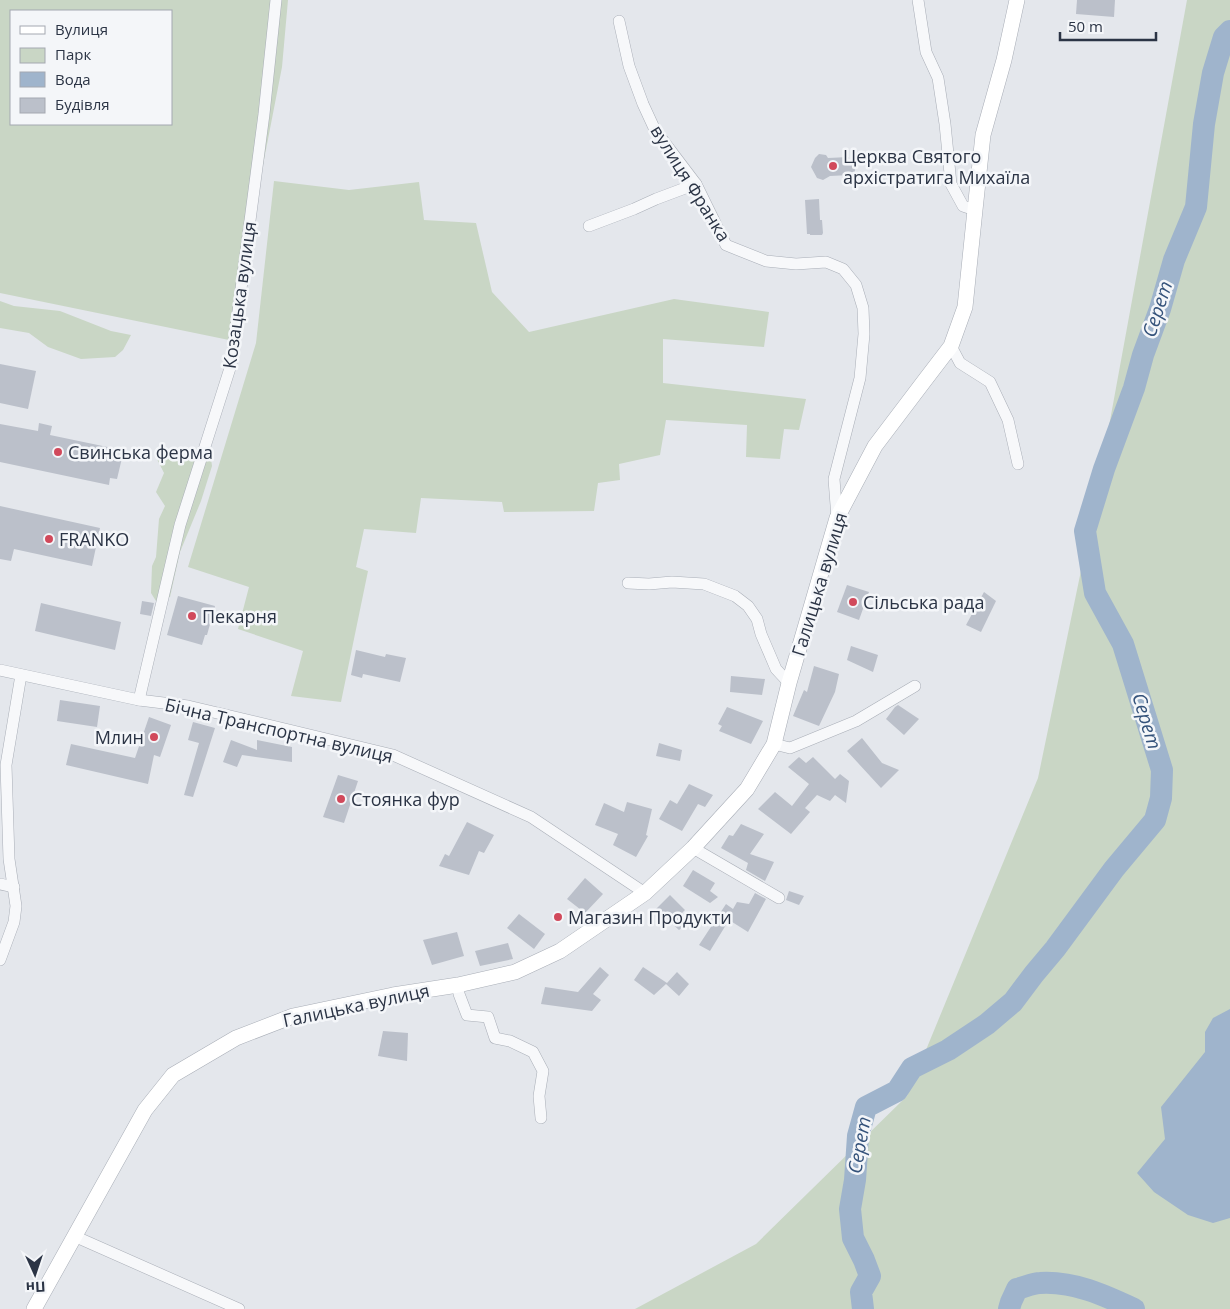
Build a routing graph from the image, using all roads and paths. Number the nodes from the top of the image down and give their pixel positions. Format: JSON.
{"nodes":[{"id":1,"x":276,"y":0,"type":"edge"},
{"id":2,"x":918,"y":0,"type":"edge"},
{"id":3,"x":1017,"y":0,"type":"edge"},
{"id":4,"x":619,"y":21,"type":"dead end"},
{"id":5,"x":696,"y":184,"type":"junction"},
{"id":6,"x":974,"y":210,"type":"junction"},
{"id":7,"x":589,"y":226,"type":"dead end"},
{"id":8,"x":951,"y":346,"type":"junction"},
{"id":9,"x":1018,"y":464,"type":"dead end"},
{"id":10,"x":837,"y":518,"type":"junction"},
{"id":11,"x":628,"y":583,"type":"dead end"},
{"id":12,"x":0,"y":670,"type":"edge"},
{"id":13,"x":21,"y":675,"type":"junction"},
{"id":14,"x":789,"y":683,"type":"junction"},
{"id":15,"x":915,"y":686,"type":"dead end"},
{"id":16,"x":139,"y":700,"type":"junction"},
{"id":17,"x":774,"y":744,"type":"junction"},
{"id":18,"x":694,"y":848,"type":"junction"},
{"id":19,"x":0,"y":884,"type":"edge"},
{"id":20,"x":14,"y":886,"type":"junction"},
{"id":21,"x":645,"y":893,"type":"junction"},
{"id":22,"x":779,"y":898,"type":"dead end"},
{"id":23,"x":0,"y":960,"type":"edge"},
{"id":24,"x":458,"y":985,"type":"junction"},
{"id":25,"x":541,"y":1118,"type":"dead end"},
{"id":26,"x":74,"y":1236,"type":"junction"},
{"id":27,"x":34,"y":1309,"type":"edge"},
{"id":28,"x":239,"y":1309,"type":"edge"}],
"edges":[{"from":1,"to":16,"type":"street","name":"Козацька вулиця"},
{"from":2,"to":6,"type":"street"},
{"from":3,"to":6,"type":"main road","name":"Галицька вулиця"},
{"from":4,"to":5,"type":"street","name":"вулиця Франка"},
{"from":5,"to":7,"type":"street"},
{"from":5,"to":10,"type":"street","name":"вулиця Франка"},
{"from":6,"to":8,"type":"main road","name":"Галицька вулиця"},
{"from":8,"to":9,"type":"street"},
{"from":8,"to":10,"type":"main road","name":"Галицька вулиця"},
{"from":10,"to":14,"type":"main road","name":"Галицька вулиця"},
{"from":11,"to":14,"type":"street"},
{"from":12,"to":13,"type":"street","name":"Бічна Транспортна вулиця"},
{"from":13,"to":16,"type":"street","name":"Бічна Транспортна вулиця"},
{"from":13,"to":20,"type":"street"},
{"from":14,"to":17,"type":"main road","name":"Галицька вулиця"},
{"from":15,"to":17,"type":"street"},
{"from":16,"to":21,"type":"street","name":"Бічна Транспортна вулиця"},
{"from":17,"to":18,"type":"main road","name":"Галицька вулиця"},
{"from":18,"to":21,"type":"main road","name":"Галицька вулиця"},
{"from":18,"to":22,"type":"street"},
{"from":19,"to":20,"type":"street"},
{"from":20,"to":23,"type":"street"},
{"from":21,"to":24,"type":"main road","name":"Галицька вулиця"},
{"from":24,"to":25,"type":"street"},
{"from":24,"to":26,"type":"main road","name":"Галицька вулиця"},
{"from":26,"to":27,"type":"main road","name":"Галицька вулиця"},
{"from":26,"to":28,"type":"street"}]}
